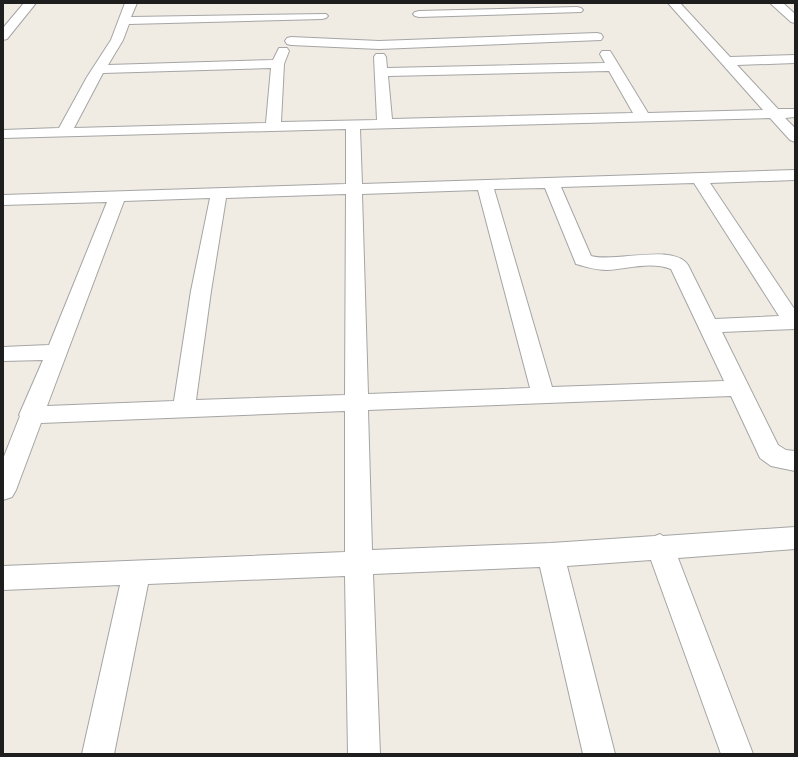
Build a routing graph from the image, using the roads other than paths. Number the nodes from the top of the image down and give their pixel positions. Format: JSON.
{"nodes":[{"id":1,"x":131,"y":3,"type":"edge"},
{"id":2,"x":327,"y":3,"type":"edge"},
{"id":3,"x":674,"y":3,"type":"edge"},
{"id":4,"x":776,"y":3,"type":"edge"},
{"id":5,"x":26,"y":7,"type":"edge"},
{"id":6,"x":574,"y":7,"type":"edge"},
{"id":7,"x":417,"y":9,"type":"edge"},
{"id":8,"x":10,"y":12,"type":"dead end"},
{"id":9,"x":322,"y":16,"type":"junction"},
{"id":10,"x":795,"y":20,"type":"edge"},
{"id":11,"x":124,"y":21,"type":"junction"},
{"id":12,"x":3,"y":36,"type":"edge"},
{"id":13,"x":597,"y":38,"type":"junction"},
{"id":14,"x":291,"y":41,"type":"junction"},
{"id":15,"x":426,"y":43,"type":"junction"},
{"id":16,"x":379,"y":45,"type":"junction"},
{"id":17,"x":795,"y":59,"type":"edge"},
{"id":18,"x":726,"y":60,"type":"junction"},
{"id":19,"x":278,"y":64,"type":"junction"},
{"id":20,"x":612,"y":66,"type":"junction"},
{"id":21,"x":99,"y":69,"type":"junction"},
{"id":22,"x":380,"y":72,"type":"junction"},
{"id":23,"x":774,"y":113,"type":"junction"},
{"id":24,"x":795,"y":113,"type":"edge"},
{"id":25,"x":644,"y":117,"type":"junction"},
{"id":26,"x":353,"y":124,"type":"junction"},
{"id":27,"x":385,"y":124,"type":"junction"},
{"id":28,"x":273,"y":126,"type":"junction"},
{"id":29,"x":64,"y":132,"type":"junction"},
{"id":30,"x":3,"y":134,"type":"edge"},
{"id":31,"x":795,"y":137,"type":"edge"},
{"id":32,"x":795,"y":175,"type":"edge"},
{"id":33,"x":699,"y":178,"type":"junction"},
{"id":34,"x":551,"y":183,"type":"junction"},
{"id":35,"x":485,"y":185,"type":"junction"},
{"id":36,"x":353,"y":189,"type":"junction"},
{"id":37,"x":219,"y":193,"type":"junction"},
{"id":38,"x":118,"y":196,"type":"junction"},
{"id":39,"x":5,"y":203,"type":"edge"},
{"id":40,"x":794,"y":322,"type":"edge"},
{"id":41,"x":708,"y":326,"type":"junction"},
{"id":42,"x":56,"y":352,"type":"junction"},
{"id":43,"x":3,"y":354,"type":"edge"},
{"id":44,"x":738,"y":388,"type":"junction"},
{"id":45,"x":544,"y":396,"type":"junction"},
{"id":46,"x":357,"y":403,"type":"junction"},
{"id":47,"x":184,"y":408,"type":"junction"},
{"id":48,"x":31,"y":415,"type":"junction"},
{"id":49,"x":795,"y":461,"type":"edge"},
{"id":50,"x":3,"y":490,"type":"edge"},
{"id":51,"x":795,"y":538,"type":"edge"},
{"id":52,"x":660,"y":546,"type":"junction"},
{"id":53,"x":551,"y":555,"type":"junction"},
{"id":54,"x":359,"y":563,"type":"junction"},
{"id":55,"x":137,"y":572,"type":"junction"},
{"id":56,"x":3,"y":578,"type":"edge"},
{"id":57,"x":98,"y":754,"type":"edge"},
{"id":58,"x":364,"y":754,"type":"edge"},
{"id":59,"x":599,"y":754,"type":"edge"},
{"id":60,"x":737,"y":754,"type":"edge"}],
"edges":[{"from":1,"to":11,"type":"street"},
{"from":2,"to":9,"type":"street"},
{"from":3,"to":18,"type":"street"},
{"from":4,"to":10,"type":"street"},
{"from":5,"to":8,"type":"street"},
{"from":5,"to":12,"type":"street"},
{"from":6,"to":7,"type":"street"},
{"from":6,"to":13,"type":"street"},
{"from":7,"to":15,"type":"street"},
{"from":9,"to":11,"type":"street"},
{"from":9,"to":14,"type":"street"},
{"from":11,"to":21,"type":"street"},
{"from":13,"to":15,"type":"street"},
{"from":13,"to":20,"type":"street"},
{"from":14,"to":16,"type":"street"},
{"from":14,"to":19,"type":"street"},
{"from":15,"to":16,"type":"street"},
{"from":16,"to":22,"type":"street"},
{"from":17,"to":18,"type":"street"},
{"from":18,"to":23,"type":"street"},
{"from":19,"to":21,"type":"street"},
{"from":19,"to":28,"type":"street"},
{"from":20,"to":22,"type":"street"},
{"from":20,"to":25,"type":"street"},
{"from":21,"to":29,"type":"street"},
{"from":22,"to":27,"type":"street"},
{"from":23,"to":24,"type":"street"},
{"from":23,"to":25,"type":"street"},
{"from":23,"to":31,"type":"street"},
{"from":25,"to":27,"type":"street"},
{"from":26,"to":27,"type":"street"},
{"from":26,"to":28,"type":"street"},
{"from":26,"to":36,"type":"street"},
{"from":28,"to":29,"type":"street"},
{"from":29,"to":30,"type":"street"},
{"from":32,"to":33,"type":"street"},
{"from":33,"to":34,"type":"street"},
{"from":33,"to":40,"type":"street"},
{"from":34,"to":35,"type":"street"},
{"from":34,"to":41,"type":"street"},
{"from":35,"to":36,"type":"street"},
{"from":35,"to":45,"type":"street"},
{"from":36,"to":37,"type":"street"},
{"from":36,"to":46,"type":"street"},
{"from":37,"to":38,"type":"street"},
{"from":37,"to":47,"type":"street"},
{"from":38,"to":39,"type":"street"},
{"from":38,"to":42,"type":"street"},
{"from":40,"to":41,"type":"street"},
{"from":41,"to":44,"type":"street"},
{"from":42,"to":43,"type":"street"},
{"from":42,"to":48,"type":"street"},
{"from":44,"to":45,"type":"street"},
{"from":44,"to":49,"type":"street"},
{"from":45,"to":46,"type":"street"},
{"from":46,"to":47,"type":"street"},
{"from":46,"to":54,"type":"street"},
{"from":47,"to":48,"type":"street"},
{"from":48,"to":50,"type":"street"},
{"from":51,"to":52,"type":"street"},
{"from":52,"to":53,"type":"street"},
{"from":52,"to":60,"type":"street"},
{"from":53,"to":54,"type":"street"},
{"from":53,"to":59,"type":"street"},
{"from":54,"to":55,"type":"street"},
{"from":54,"to":58,"type":"street"},
{"from":55,"to":56,"type":"street"},
{"from":55,"to":57,"type":"street"}]}
